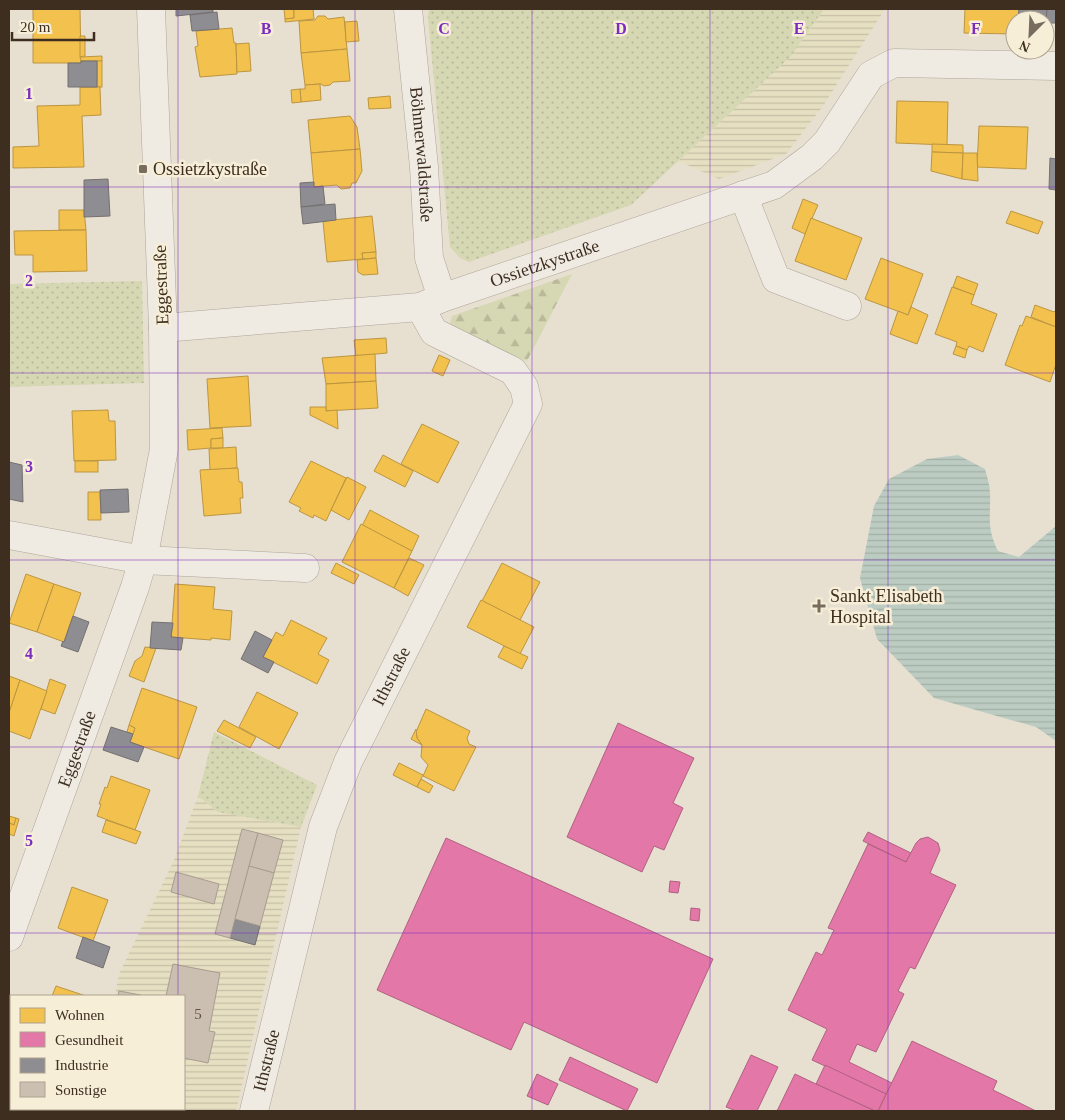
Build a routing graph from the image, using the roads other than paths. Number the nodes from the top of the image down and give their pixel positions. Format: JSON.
{"nodes":[{"id":1,"x":151,"y":9,"type":"edge"},
{"id":2,"x":408,"y":9,"type":"edge"},
{"id":3,"x":1056,"y":66,"type":"edge"},
{"id":4,"x":743,"y":195,"type":"junction"},
{"id":5,"x":431,"y":302,"type":"junction"},
{"id":6,"x":847,"y":306,"type":"dead end"},
{"id":7,"x":163,"y":328,"type":"junction"},
{"id":8,"x":9,"y":535,"type":"edge"},
{"id":9,"x":143,"y":560,"type":"junction"},
{"id":10,"x":305,"y":568,"type":"dead end"},
{"id":11,"x":9,"y":938,"type":"edge"},
{"id":12,"x":254,"y":1111,"type":"edge"}],
"edges":[{"from":1,"to":7,"type":"street","name":"Eggestraße"},
{"from":2,"to":5,"type":"street","name":"Böhmerwaldstraße"},
{"from":3,"to":4,"type":"street","name":"Ossietzkystraße"},
{"from":4,"to":5,"type":"street","name":"Ossietzkystraße"},
{"from":4,"to":6,"type":"street"},
{"from":5,"to":7,"type":"street","name":"Ossietzkystraße"},
{"from":5,"to":12,"type":"street","name":"Ithstraße"},
{"from":7,"to":9,"type":"street","name":"Eggestraße"},
{"from":8,"to":9,"type":"street"},
{"from":9,"to":10,"type":"street"},
{"from":9,"to":11,"type":"street","name":"Eggestraße"}]}
